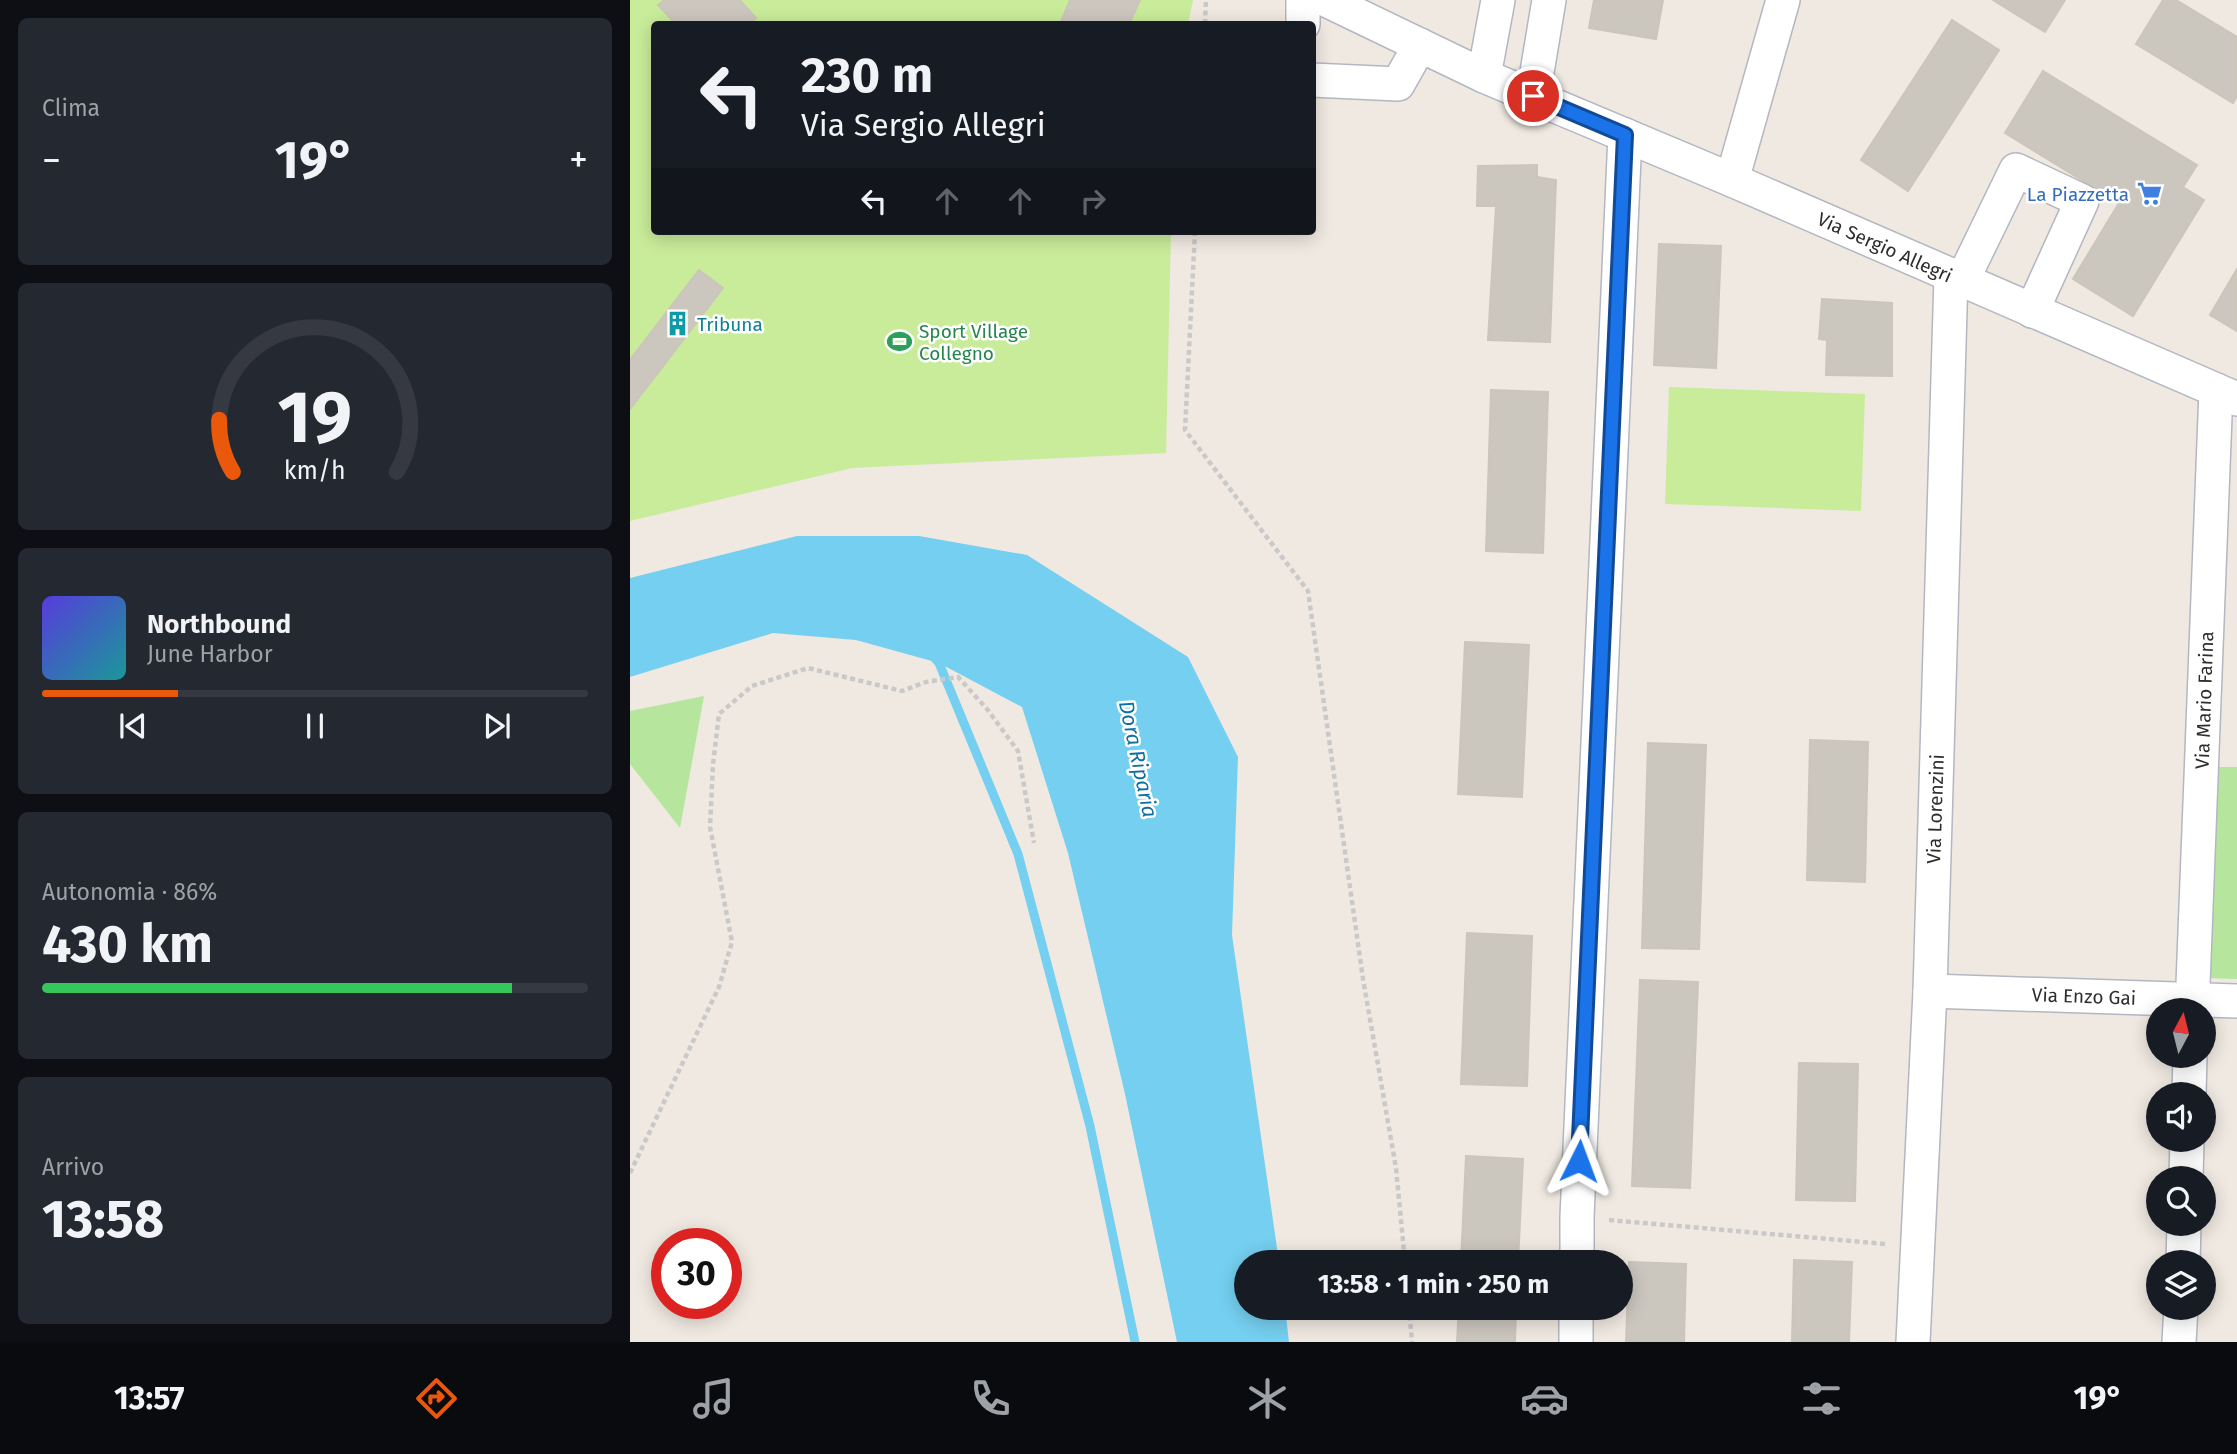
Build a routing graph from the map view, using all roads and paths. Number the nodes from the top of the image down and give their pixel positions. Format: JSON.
{"nodes":[{"id":1,"x":1206,"y":0,"type":"edge"},
{"id":2,"x":1303,"y":0,"type":"edge"},
{"id":3,"x":1326,"y":0,"type":"edge"},
{"id":4,"x":1498,"y":0,"type":"edge"},
{"id":5,"x":1549,"y":0,"type":"edge"},
{"id":6,"x":1783,"y":0,"type":"edge"},
{"id":7,"x":1205,"y":21,"type":"edge"},
{"id":8,"x":1303,"y":21,"type":"edge"},
{"id":9,"x":1420,"y":45,"type":"junction"},
{"id":10,"x":1484,"y":76,"type":"junction"},
{"id":11,"x":1316,"y":80,"type":"edge"},
{"id":12,"x":1533,"y":96,"type":"junction"},
{"id":13,"x":1625,"y":135,"type":"junction"},
{"id":14,"x":1732,"y":180,"type":"junction"},
{"id":15,"x":1195,"y":235,"type":"edge"},
{"id":16,"x":1956,"y":278,"type":"junction"},
{"id":17,"x":2032,"y":311,"type":"junction"},
{"id":18,"x":2226,"y":395,"type":"edge"},
{"id":19,"x":1034,"y":843,"type":"dead end"},
{"id":20,"x":1930,"y":990,"type":"junction"},
{"id":21,"x":2192,"y":998,"type":"edge"},
{"id":22,"x":2237,"y":1001,"type":"edge"},
{"id":23,"x":2146,"y":1002,"type":"edge"},
{"id":24,"x":2216,"y":1003,"type":"edge"},
{"id":25,"x":630,"y":1173,"type":"edge"},
{"id":26,"x":1577,"y":1217,"type":"junction"},
{"id":27,"x":1917,"y":1247,"type":"junction"},
{"id":28,"x":1404,"y":1250,"type":"edge"},
{"id":29,"x":1577,"y":1250,"type":"edge"},
{"id":30,"x":1410,"y":1320,"type":"edge"},
{"id":31,"x":1576,"y":1320,"type":"edge"},
{"id":32,"x":2180,"y":1320,"type":"edge"},
{"id":33,"x":1412,"y":1342,"type":"edge"},
{"id":34,"x":1576,"y":1342,"type":"edge"},
{"id":35,"x":1913,"y":1342,"type":"edge"},
{"id":36,"x":2179,"y":1342,"type":"edge"}],
"edges":[{"from":1,"to":7,"type":"path"},
{"from":2,"to":8,"type":"street"},
{"from":3,"to":9,"type":"street","name":"Via Sergio Allegri"},
{"from":4,"to":10,"type":"street"},
{"from":5,"to":12,"type":"street"},
{"from":6,"to":14,"type":"street"},
{"from":9,"to":10,"type":"street","name":"Via Sergio Allegri"},
{"from":9,"to":11,"type":"street"},
{"from":10,"to":12,"type":"street","name":"Via Sergio Allegri"},
{"from":12,"to":13,"type":"street","name":"Via Sergio Allegri"},
{"from":13,"to":14,"type":"street","name":"Via Sergio Allegri"},
{"from":13,"to":26,"type":"street"},
{"from":14,"to":16,"type":"street","name":"Via Sergio Allegri"},
{"from":15,"to":28,"type":"path"},
{"from":16,"to":17,"type":"street","name":"Via Sergio Allegri"},
{"from":16,"to":17,"type":"street"},
{"from":16,"to":20,"type":"street","name":"Via Lorenzini"},
{"from":17,"to":18,"type":"street","name":"Via Sergio Allegri"},
{"from":18,"to":21,"type":"street","name":"Via Mario Farina"},
{"from":19,"to":25,"type":"path"},
{"from":20,"to":23,"type":"street","name":"Via Enzo Gai"},
{"from":20,"to":27,"type":"street","name":"Via Lorenzini"},
{"from":22,"to":24,"type":"street","name":"Via Enzo Gai"},
{"from":26,"to":27,"type":"path"},
{"from":26,"to":29,"type":"street"},
{"from":27,"to":35,"type":"street","name":"Via Lorenzini"},
{"from":30,"to":33,"type":"path"},
{"from":31,"to":34,"type":"street"},
{"from":32,"to":36,"type":"street"}]}
